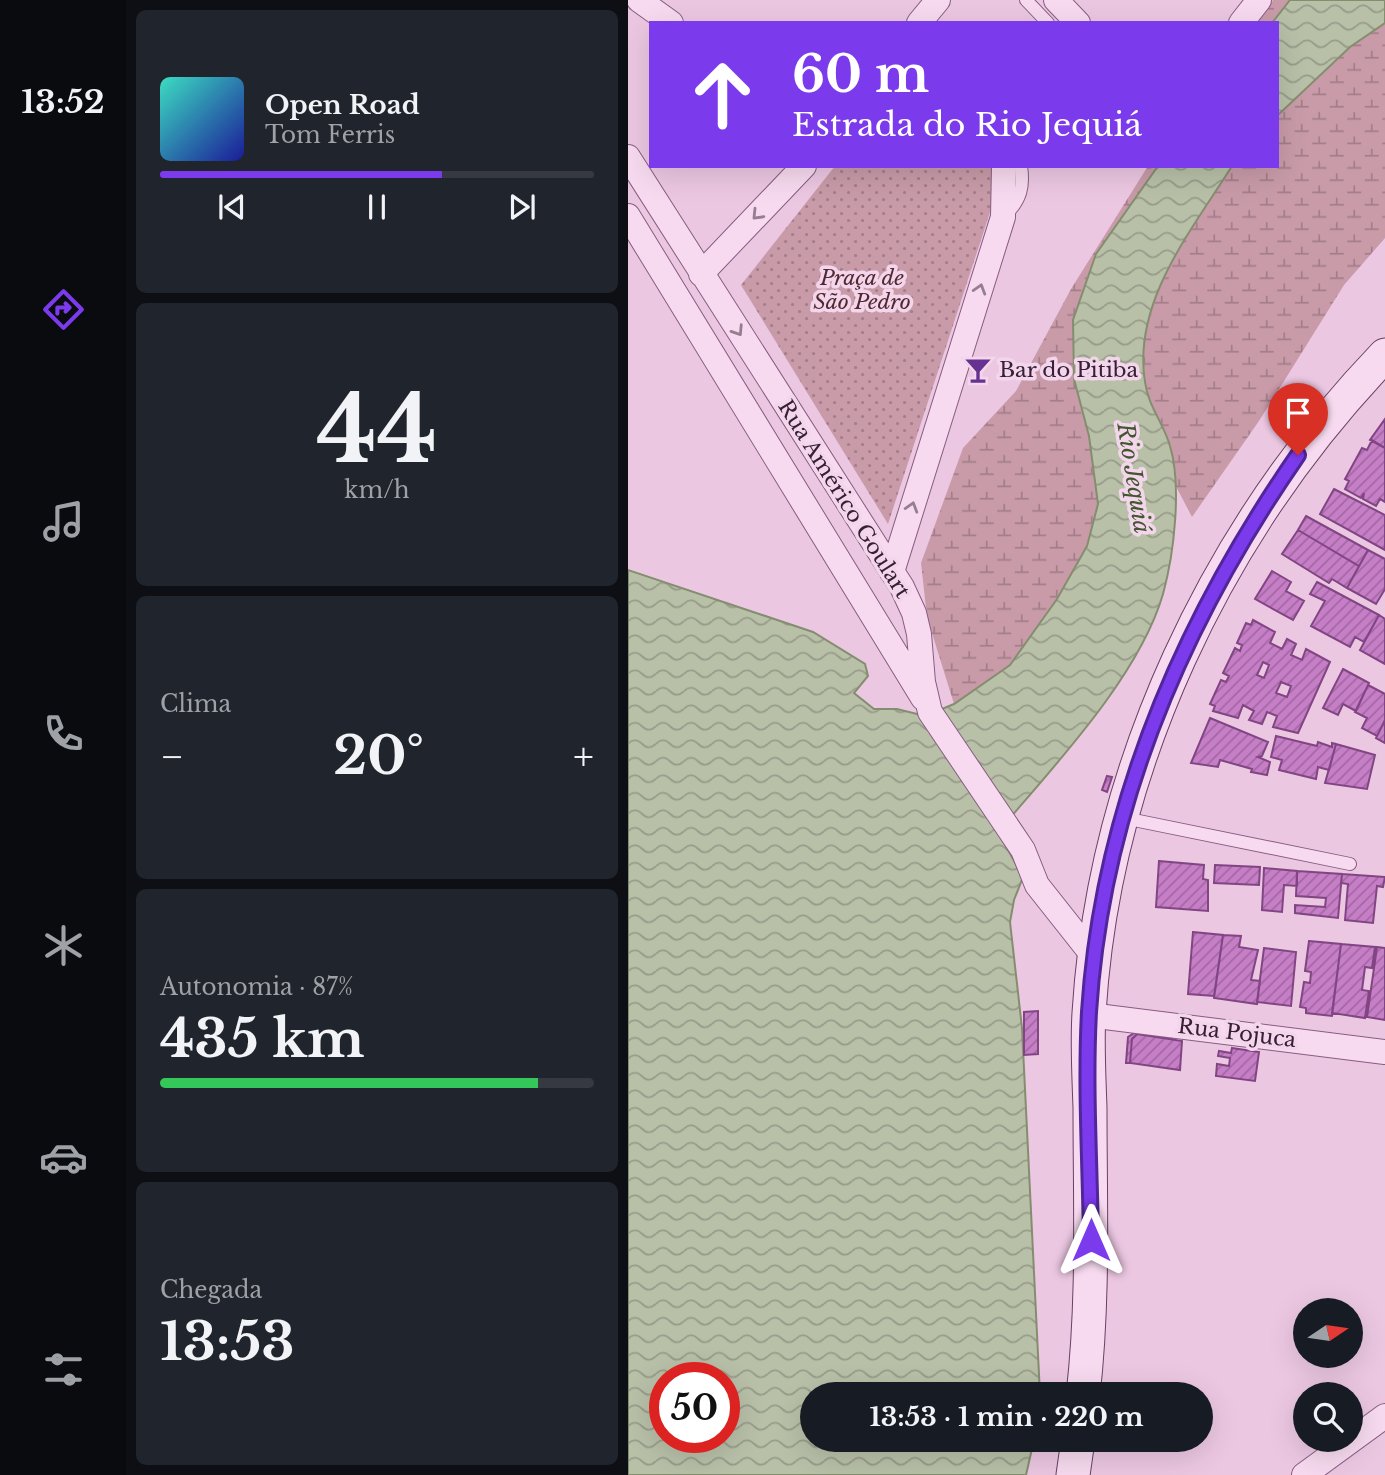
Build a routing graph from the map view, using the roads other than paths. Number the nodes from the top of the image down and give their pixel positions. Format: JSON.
{"nodes":[{"id":1,"x":639,"y":0,"type":"edge"},
{"id":2,"x":938,"y":0,"type":"edge"},
{"id":3,"x":1026,"y":0,"type":"edge"},
{"id":4,"x":1056,"y":0,"type":"edge"},
{"id":5,"x":1259,"y":0,"type":"edge"},
{"id":6,"x":668,"y":21,"type":"edge"},
{"id":7,"x":920,"y":21,"type":"edge"},
{"id":8,"x":1046,"y":21,"type":"edge"},
{"id":9,"x":1076,"y":21,"type":"edge"},
{"id":10,"x":1243,"y":21,"type":"edge"},
{"id":11,"x":628,"y":157,"type":"edge"},
{"id":12,"x":802,"y":168,"type":"edge"},
{"id":13,"x":1004,"y":168,"type":"edge"},
{"id":14,"x":1021,"y":168,"type":"edge"},
{"id":15,"x":628,"y":216,"type":"edge"},
{"id":16,"x":1003,"y":216,"type":"junction"},
{"id":17,"x":701,"y":274,"type":"junction"},
{"id":18,"x":1385,"y":355,"type":"edge"},
{"id":19,"x":892,"y":572,"type":"junction"},
{"id":20,"x":928,"y":707,"type":"junction"},
{"id":21,"x":1124,"y":818,"type":"junction"},
{"id":22,"x":1350,"y":864,"type":"dead end"},
{"id":23,"x":1094,"y":957,"type":"junction"},
{"id":24,"x":1089,"y":1015,"type":"junction"},
{"id":25,"x":1385,"y":1052,"type":"edge"},
{"id":26,"x":1084,"y":1382,"type":"edge"},
{"id":27,"x":1385,"y":1416,"type":"edge"},
{"id":28,"x":1304,"y":1475,"type":"edge"}],
"edges":[{"from":1,"to":6,"type":"street"},
{"from":2,"to":7,"type":"street"},
{"from":3,"to":8,"type":"lane"},
{"from":4,"to":9,"type":"street"},
{"from":5,"to":10,"type":"street"},
{"from":11,"to":17,"type":"street","name":"Rua Américo Goulart"},
{"from":12,"to":17,"type":"street","one_way":true},
{"from":13,"to":16,"type":"street"},
{"from":14,"to":16,"type":"lane"},
{"from":15,"to":20,"type":"street"},
{"from":19,"to":16,"type":"street","one_way":true},
{"from":17,"to":19,"type":"street","name":"Rua Américo Goulart","one_way":true},
{"from":18,"to":21,"type":"main road"},
{"from":19,"to":20,"type":"street","name":"Rua Américo Goulart"},
{"from":20,"to":23,"type":"street","name":"Rua Américo Goulart"},
{"from":21,"to":22,"type":"lane"},
{"from":21,"to":23,"type":"main road"},
{"from":23,"to":24,"type":"main road"},
{"from":24,"to":25,"type":"street","name":"Rua Pojuca"},
{"from":24,"to":26,"type":"main road"},
{"from":27,"to":28,"type":"street"}]}
